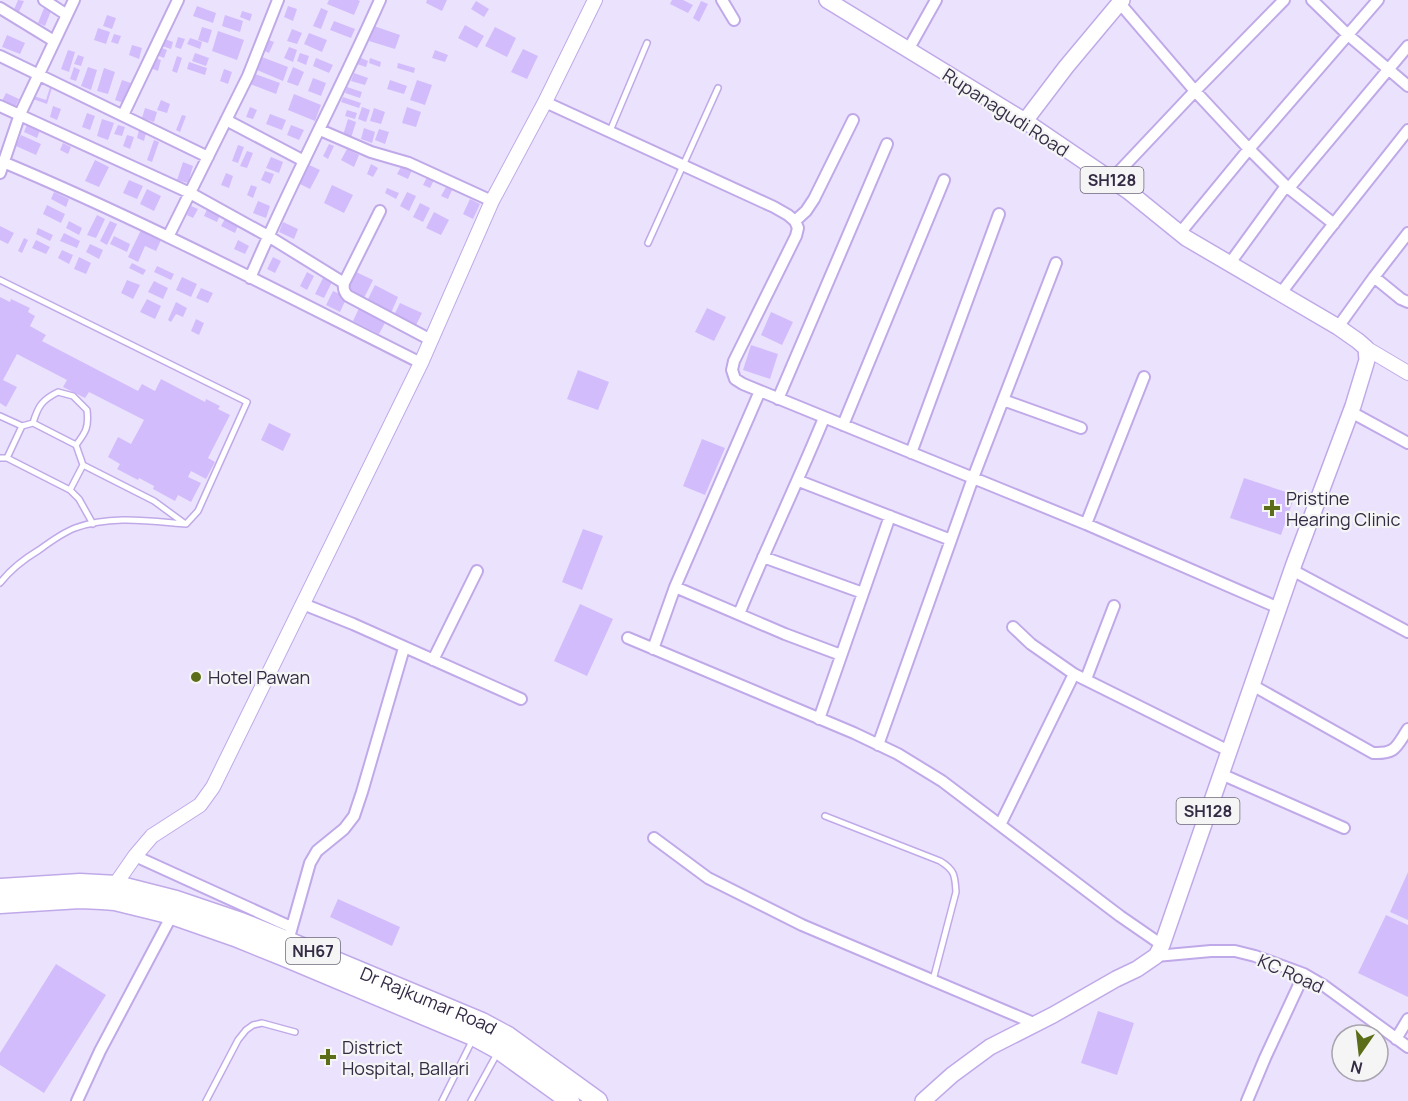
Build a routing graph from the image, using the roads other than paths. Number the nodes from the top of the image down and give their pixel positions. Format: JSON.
{"nodes":[{"id":1,"x":44,"y":0,"type":"edge"},
{"id":2,"x":74,"y":0,"type":"edge"},
{"id":3,"x":178,"y":0,"type":"edge"},
{"id":4,"x":278,"y":0,"type":"edge"},
{"id":5,"x":380,"y":0,"type":"edge"},
{"id":6,"x":722,"y":0,"type":"edge"},
{"id":7,"x":827,"y":0,"type":"edge"},
{"id":8,"x":936,"y":0,"type":"edge"},
{"id":9,"x":1284,"y":0,"type":"edge"},
{"id":10,"x":1312,"y":0,"type":"edge"},
{"id":11,"x":1378,"y":0,"type":"edge"},
{"id":12,"x":1119,"y":1,"type":"edge"},
{"id":13,"x":593,"y":6,"type":"edge"},
{"id":14,"x":0,"y":8,"type":"edge"},
{"id":15,"x":67,"y":15,"type":"junction"},
{"id":16,"x":734,"y":20,"type":"dead end"},
{"id":17,"x":1348,"y":35,"type":"junction"},
{"id":18,"x":54,"y":41,"type":"junction"},
{"id":19,"x":647,"y":43,"type":"dead end"},
{"id":20,"x":1408,"y":46,"type":"edge"},
{"id":21,"x":908,"y":50,"type":"junction"},
{"id":22,"x":0,"y":57,"type":"edge"},
{"id":23,"x":1388,"y":69,"type":"junction"},
{"id":24,"x":38,"y":75,"type":"junction"},
{"id":25,"x":1408,"y":86,"type":"edge"},
{"id":26,"x":718,"y":88,"type":"dead end"},
{"id":27,"x":1195,"y":91,"type":"junction"},
{"id":28,"x":545,"y":102,"type":"junction"},
{"id":29,"x":0,"y":106,"type":"edge"},
{"id":30,"x":21,"y":114,"type":"junction"},
{"id":31,"x":123,"y":116,"type":"junction"},
{"id":32,"x":226,"y":120,"type":"junction"},
{"id":33,"x":854,"y":120,"type":"dead end"},
{"id":34,"x":1025,"y":121,"type":"junction"},
{"id":35,"x":320,"y":130,"type":"junction"},
{"id":36,"x":1408,"y":130,"type":"edge"},
{"id":37,"x":610,"y":131,"type":"junction"},
{"id":38,"x":887,"y":144,"type":"dead end"},
{"id":39,"x":1249,"y":149,"type":"junction"},
{"id":40,"x":3,"y":156,"type":"edge"},
{"id":41,"x":208,"y":157,"type":"junction"},
{"id":42,"x":304,"y":161,"type":"junction"},
{"id":43,"x":684,"y":166,"type":"junction"},
{"id":44,"x":0,"y":173,"type":"edge"},
{"id":45,"x":944,"y":180,"type":"dead end"},
{"id":46,"x":1111,"y":180,"type":"junction"},
{"id":47,"x":1288,"y":187,"type":"junction"},
{"id":48,"x":190,"y":193,"type":"junction"},
{"id":49,"x":492,"y":201,"type":"junction"},
{"id":50,"x":380,"y":211,"type":"dead end"},
{"id":51,"x":999,"y":214,"type":"dead end"},
{"id":52,"x":795,"y":221,"type":"junction"},
{"id":53,"x":1334,"y":224,"type":"junction"},
{"id":54,"x":1408,"y":232,"type":"edge"},
{"id":55,"x":1180,"y":233,"type":"junction"},
{"id":56,"x":268,"y":236,"type":"junction"},
{"id":57,"x":168,"y":237,"type":"junction"},
{"id":58,"x":648,"y":243,"type":"dead end"},
{"id":59,"x":1056,"y":263,"type":"dead end"},
{"id":60,"x":1230,"y":263,"type":"junction"},
{"id":61,"x":1374,"y":277,"type":"junction"},
{"id":62,"x":250,"y":278,"type":"junction"},
{"id":63,"x":0,"y":280,"type":"edge"},
{"id":64,"x":344,"y":283,"type":"junction"},
{"id":65,"x":1281,"y":293,"type":"junction"},
{"id":66,"x":1408,"y":302,"type":"edge"},
{"id":67,"x":1338,"y":327,"type":"junction"},
{"id":68,"x":431,"y":340,"type":"junction"},
{"id":69,"x":1366,"y":348,"type":"junction"},
{"id":70,"x":421,"y":363,"type":"junction"},
{"id":71,"x":1408,"y":373,"type":"edge"},
{"id":72,"x":1144,"y":376,"type":"dead end"},
{"id":73,"x":760,"y":391,"type":"junction"},
{"id":74,"x":778,"y":399,"type":"junction"},
{"id":75,"x":1003,"y":400,"type":"junction"},
{"id":76,"x":1352,"y":409,"type":"junction"},
{"id":77,"x":0,"y":416,"type":"edge"},
{"id":78,"x":824,"y":418,"type":"junction"},
{"id":79,"x":33,"y":423,"type":"junction"},
{"id":80,"x":843,"y":425,"type":"junction"},
{"id":81,"x":22,"y":426,"type":"junction"},
{"id":82,"x":1081,"y":428,"type":"dead end"},
{"id":83,"x":1408,"y":443,"type":"edge"},
{"id":84,"x":76,"y":445,"type":"junction"},
{"id":85,"x":911,"y":453,"type":"junction"},
{"id":86,"x":3,"y":458,"type":"edge"},
{"id":87,"x":83,"y":465,"type":"junction"},
{"id":88,"x":973,"y":478,"type":"junction"},
{"id":89,"x":799,"y":481,"type":"junction"},
{"id":90,"x":70,"y":490,"type":"junction"},
{"id":91,"x":890,"y":516,"type":"junction"},
{"id":92,"x":93,"y":524,"type":"junction"},
{"id":93,"x":186,"y":524,"type":"junction"},
{"id":94,"x":1086,"y":524,"type":"junction"},
{"id":95,"x":951,"y":540,"type":"junction"},
{"id":96,"x":763,"y":557,"type":"junction"},
{"id":97,"x":1292,"y":570,"type":"junction"},
{"id":98,"x":477,"y":571,"type":"dead end"},
{"id":99,"x":0,"y":583,"type":"edge"},
{"id":100,"x":675,"y":588,"type":"junction"},
{"id":101,"x":863,"y":593,"type":"junction"},
{"id":102,"x":303,"y":604,"type":"junction"},
{"id":103,"x":1114,"y":606,"type":"dead end"},
{"id":104,"x":1279,"y":608,"type":"junction"},
{"id":105,"x":739,"y":614,"type":"junction"},
{"id":106,"x":1013,"y":627,"type":"dead end"},
{"id":107,"x":1408,"y":632,"type":"edge"},
{"id":108,"x":628,"y":638,"type":"dead end"},
{"id":109,"x":404,"y":648,"type":"junction"},
{"id":110,"x":653,"y":649,"type":"junction"},
{"id":111,"x":841,"y":655,"type":"junction"},
{"id":112,"x":433,"y":660,"type":"junction"},
{"id":113,"x":1074,"y":674,"type":"junction"},
{"id":114,"x":1086,"y":679,"type":"junction"},
{"id":115,"x":1252,"y":685,"type":"junction"},
{"id":116,"x":521,"y":699,"type":"dead end"},
{"id":117,"x":819,"y":719,"type":"junction"},
{"id":118,"x":1408,"y":729,"type":"edge"},
{"id":119,"x":878,"y":745,"type":"junction"},
{"id":120,"x":1229,"y":751,"type":"junction"},
{"id":121,"x":1221,"y":774,"type":"junction"},
{"id":122,"x":825,"y":816,"type":"dead end"},
{"id":123,"x":1000,"y":825,"type":"junction"},
{"id":124,"x":1344,"y":828,"type":"dead end"},
{"id":125,"x":654,"y":838,"type":"dead end"},
{"id":126,"x":135,"y":855,"type":"junction"},
{"id":127,"x":0,"y":888,"type":"edge"},
{"id":128,"x":116,"y":893,"type":"junction"},
{"id":129,"x":0,"y":904,"type":"edge"},
{"id":130,"x":172,"y":915,"type":"junction"},
{"id":131,"x":290,"y":934,"type":"junction"},
{"id":132,"x":1159,"y":950,"type":"junction"},
{"id":133,"x":1304,"y":974,"type":"junction"},
{"id":134,"x":933,"y":980,"type":"junction"},
{"id":135,"x":1408,"y":1018,"type":"edge"},
{"id":136,"x":1036,"y":1024,"type":"junction"},
{"id":137,"x":296,"y":1032,"type":"dead end"},
{"id":138,"x":475,"y":1036,"type":"junction"},
{"id":139,"x":1396,"y":1039,"type":"junction"},
{"id":140,"x":1408,"y":1047,"type":"edge"},
{"id":141,"x":499,"y":1050,"type":"junction"},
{"id":142,"x":77,"y":1101,"type":"edge"},
{"id":143,"x":206,"y":1101,"type":"edge"},
{"id":144,"x":442,"y":1101,"type":"edge"},
{"id":145,"x":471,"y":1101,"type":"edge"},
{"id":146,"x":570,"y":1101,"type":"edge"},
{"id":147,"x":598,"y":1101,"type":"edge"},
{"id":148,"x":923,"y":1101,"type":"edge"},
{"id":149,"x":1247,"y":1101,"type":"edge"}],
"edges":[{"from":1,"to":15,"type":"street"},
{"from":2,"to":15,"type":"street"},
{"from":3,"to":31,"type":"street"},
{"from":4,"to":32,"type":"street"},
{"from":5,"to":35,"type":"street"},
{"from":6,"to":16,"type":"street"},
{"from":7,"to":21,"type":"main road","name":"Rupanagudi Road","number":"SH128"},
{"from":8,"to":21,"type":"street"},
{"from":9,"to":27,"type":"street"},
{"from":10,"to":17,"type":"street"},
{"from":11,"to":17,"type":"street"},
{"from":12,"to":27,"type":"street"},
{"from":12,"to":34,"type":"main road"},
{"from":13,"to":28,"type":"street"},
{"from":14,"to":18,"type":"street"},
{"from":15,"to":18,"type":"street"},
{"from":17,"to":23,"type":"street"},
{"from":17,"to":39,"type":"street"},
{"from":18,"to":24,"type":"street"},
{"from":19,"to":37,"type":"lane"},
{"from":20,"to":23,"type":"street"},
{"from":21,"to":34,"type":"main road","name":"Rupanagudi Road","number":"SH128"},
{"from":22,"to":24,"type":"street"},
{"from":23,"to":25,"type":"street"},
{"from":23,"to":47,"type":"street"},
{"from":24,"to":30,"type":"street"},
{"from":24,"to":31,"type":"street"},
{"from":26,"to":43,"type":"lane"},
{"from":27,"to":39,"type":"street"},
{"from":27,"to":46,"type":"street"},
{"from":28,"to":37,"type":"street"},
{"from":28,"to":49,"type":"street"},
{"from":29,"to":30,"type":"street"},
{"from":30,"to":40,"type":"street"},
{"from":30,"to":48,"type":"street"},
{"from":31,"to":41,"type":"street"},
{"from":32,"to":41,"type":"street"},
{"from":32,"to":42,"type":"street"},
{"from":33,"to":52,"type":"street"},
{"from":34,"to":46,"type":"main road","name":"Rupanagudi Road","number":"SH128"},
{"from":35,"to":42,"type":"street"},
{"from":35,"to":49,"type":"street"},
{"from":36,"to":53,"type":"street"},
{"from":37,"to":43,"type":"street"},
{"from":38,"to":74,"type":"street"},
{"from":39,"to":47,"type":"street"},
{"from":39,"to":55,"type":"street"},
{"from":40,"to":44,"type":"street"},
{"from":40,"to":57,"type":"street"},
{"from":41,"to":48,"type":"street"},
{"from":42,"to":56,"type":"street"},
{"from":43,"to":52,"type":"street"},
{"from":43,"to":58,"type":"lane"},
{"from":45,"to":80,"type":"street"},
{"from":46,"to":55,"type":"main road","name":"Rupanagudi Road","number":"SH128"},
{"from":47,"to":53,"type":"street"},
{"from":47,"to":60,"type":"street"},
{"from":48,"to":56,"type":"street"},
{"from":48,"to":57,"type":"street"},
{"from":49,"to":68,"type":"street"},
{"from":50,"to":64,"type":"street"},
{"from":51,"to":85,"type":"street"},
{"from":52,"to":73,"type":"street"},
{"from":53,"to":65,"type":"street"},
{"from":54,"to":61,"type":"street"},
{"from":55,"to":60,"type":"main road","name":"Rupanagudi Road","number":"SH128"},
{"from":56,"to":62,"type":"street"},
{"from":56,"to":64,"type":"street"},
{"from":57,"to":62,"type":"street"},
{"from":59,"to":75,"type":"street"},
{"from":60,"to":65,"type":"main road","name":"Rupanagudi Road","number":"SH128"},
{"from":61,"to":66,"type":"street"},
{"from":61,"to":67,"type":"street"},
{"from":62,"to":70,"type":"street"},
{"from":63,"to":93,"type":"lane"},
{"from":64,"to":68,"type":"street"},
{"from":65,"to":67,"type":"main road","name":"Rupanagudi Road","number":"SH128"},
{"from":67,"to":69,"type":"main road","name":"Rupanagudi Road","number":"SH128"},
{"from":68,"to":70,"type":"street"},
{"from":69,"to":71,"type":"street","number":"SH128"},
{"from":69,"to":76,"type":"main road","number":"SH128"},
{"from":70,"to":102,"type":"street"},
{"from":72,"to":94,"type":"street"},
{"from":73,"to":74,"type":"street"},
{"from":73,"to":100,"type":"street"},
{"from":74,"to":78,"type":"street"},
{"from":75,"to":82,"type":"street"},
{"from":75,"to":88,"type":"street"},
{"from":76,"to":83,"type":"street"},
{"from":76,"to":97,"type":"main road","number":"SH128"},
{"from":77,"to":81,"type":"lane"},
{"from":78,"to":80,"type":"street"},
{"from":78,"to":89,"type":"street"},
{"from":79,"to":81,"type":"lane"},
{"from":79,"to":84,"type":"lane"},
{"from":79,"to":84,"type":"lane"},
{"from":80,"to":85,"type":"street"},
{"from":81,"to":86,"type":"lane"},
{"from":84,"to":87,"type":"lane"},
{"from":85,"to":88,"type":"street"},
{"from":86,"to":90,"type":"lane"},
{"from":87,"to":90,"type":"lane"},
{"from":87,"to":93,"type":"lane"},
{"from":88,"to":94,"type":"street"},
{"from":88,"to":95,"type":"street"},
{"from":89,"to":91,"type":"street"},
{"from":89,"to":96,"type":"street"},
{"from":90,"to":92,"type":"lane"},
{"from":91,"to":95,"type":"street"},
{"from":91,"to":101,"type":"street"},
{"from":92,"to":93,"type":"lane"},
{"from":92,"to":99,"type":"lane"},
{"from":94,"to":104,"type":"street"},
{"from":95,"to":119,"type":"street"},
{"from":96,"to":101,"type":"street"},
{"from":96,"to":105,"type":"street"},
{"from":97,"to":104,"type":"main road","number":"SH128"},
{"from":97,"to":107,"type":"street"},
{"from":98,"to":112,"type":"street"},
{"from":100,"to":105,"type":"street"},
{"from":100,"to":110,"type":"street"},
{"from":101,"to":111,"type":"street"},
{"from":102,"to":109,"type":"street"},
{"from":102,"to":126,"type":"street"},
{"from":103,"to":114,"type":"street"},
{"from":104,"to":115,"type":"main road","number":"SH128"},
{"from":105,"to":111,"type":"street"},
{"from":106,"to":113,"type":"street"},
{"from":108,"to":110,"type":"street"},
{"from":109,"to":112,"type":"street"},
{"from":109,"to":131,"type":"street"},
{"from":110,"to":117,"type":"street"},
{"from":111,"to":117,"type":"street"},
{"from":112,"to":116,"type":"street"},
{"from":113,"to":114,"type":"street"},
{"from":113,"to":123,"type":"street"},
{"from":114,"to":120,"type":"street"},
{"from":115,"to":118,"type":"street"},
{"from":115,"to":120,"type":"main road","number":"SH128"},
{"from":117,"to":119,"type":"street"},
{"from":119,"to":123,"type":"street"},
{"from":120,"to":121,"type":"main road","number":"SH128"},
{"from":121,"to":124,"type":"street"},
{"from":121,"to":132,"type":"main road","number":"SH128"},
{"from":122,"to":134,"type":"lane"},
{"from":123,"to":132,"type":"street"},
{"from":125,"to":134,"type":"street"},
{"from":126,"to":128,"type":"street"},
{"from":126,"to":131,"type":"street"},
{"from":127,"to":128,"type":"highway","name":"Dr Rajkumar Road","number":"NH67"},
{"from":128,"to":129,"type":"highway","name":"Dr Rajkumar Road","number":"NH67"},
{"from":128,"to":130,"type":"highway","name":"Dr Rajkumar Road","number":"NH67"},
{"from":128,"to":131,"type":"highway","name":"Dr Rajkumar Road","number":"NH67"},
{"from":130,"to":138,"type":"highway","name":"Dr Rajkumar Road","number":"NH67"},
{"from":130,"to":142,"type":"street"},
{"from":131,"to":147,"type":"highway","name":"Dr Rajkumar Road","number":"NH67"},
{"from":132,"to":133,"type":"street","name":"KC Road"},
{"from":132,"to":136,"type":"main road"},
{"from":133,"to":139,"type":"street","name":"KC Road"},
{"from":133,"to":149,"type":"street"},
{"from":134,"to":136,"type":"street"},
{"from":135,"to":139,"type":"street"},
{"from":136,"to":148,"type":"main road"},
{"from":137,"to":143,"type":"lane"},
{"from":138,"to":141,"type":"highway","name":"Dr Rajkumar Road","number":"NH67"},
{"from":138,"to":144,"type":"lane"},
{"from":139,"to":140,"type":"street","name":"KC Road"},
{"from":141,"to":145,"type":"lane"},
{"from":141,"to":146,"type":"highway","name":"Dr Rajkumar Road","number":"NH67"}]}
